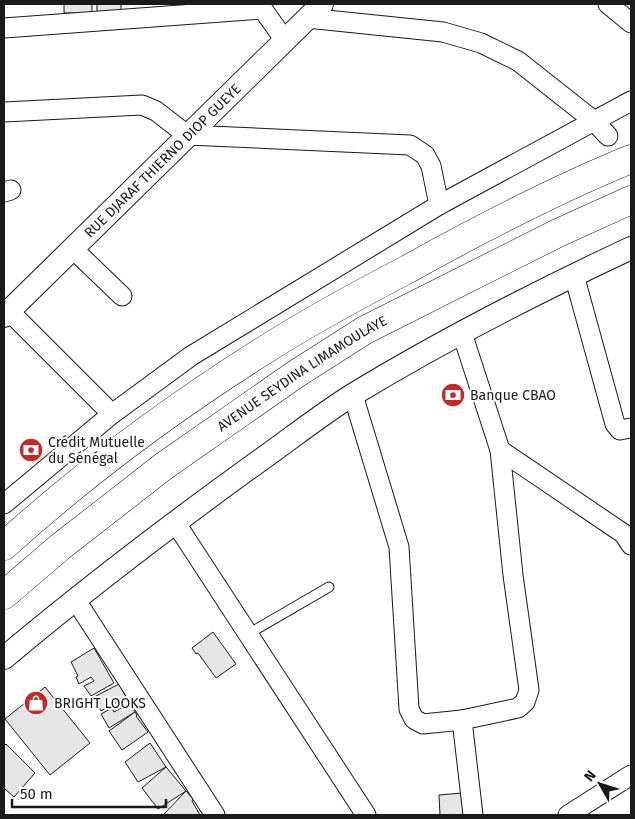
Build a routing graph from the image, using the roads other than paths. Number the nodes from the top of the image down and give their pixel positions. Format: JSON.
{"nodes":[{"id":1,"x":608,"y":4,"type":"edge"},
{"id":2,"x":261,"y":7,"type":"edge"},
{"id":3,"x":315,"y":11,"type":"edge"},
{"id":4,"x":631,"y":23,"type":"edge"},
{"id":5,"x":4,"y":28,"type":"edge"},
{"id":6,"x":284,"y":40,"type":"junction"},
{"id":7,"x":631,"y":101,"type":"edge"},
{"id":8,"x":4,"y":112,"type":"edge"},
{"id":9,"x":594,"y":121,"type":"junction"},
{"id":10,"x":187,"y":135,"type":"junction"},
{"id":11,"x":608,"y":136,"type":"dead end"},
{"id":12,"x":631,"y":158,"type":"edge"},
{"id":13,"x":631,"y":200,"type":"edge"},
{"id":14,"x":439,"y":205,"type":"junction"},
{"id":15,"x":631,"y":248,"type":"edge"},
{"id":16,"x":73,"y":249,"type":"junction"},
{"id":17,"x":574,"y":275,"type":"junction"},
{"id":18,"x":122,"y":296,"type":"dead end"},
{"id":19,"x":6,"y":313,"type":"edge"},
{"id":20,"x":462,"y":333,"type":"junction"},
{"id":21,"x":352,"y":395,"type":"junction"},
{"id":22,"x":112,"y":414,"type":"junction"},
{"id":23,"x":631,"y":428,"type":"edge"},
{"id":24,"x":500,"y":450,"type":"junction"},
{"id":25,"x":4,"y":504,"type":"edge"},
{"id":26,"x":175,"y":522,"type":"junction"},
{"id":27,"x":631,"y":545,"type":"edge"},
{"id":28,"x":4,"y":546,"type":"edge"},
{"id":29,"x":329,"y":587,"type":"dead end"},
{"id":30,"x":4,"y":595,"type":"edge"},
{"id":31,"x":75,"y":598,"type":"junction"},
{"id":32,"x":248,"y":634,"type":"junction"},
{"id":33,"x":4,"y":658,"type":"edge"},
{"id":34,"x":462,"y":720,"type":"junction"},
{"id":35,"x":631,"y":776,"type":"edge"},
{"id":36,"x":215,"y":815,"type":"edge"},
{"id":37,"x":366,"y":815,"type":"edge"},
{"id":38,"x":473,"y":815,"type":"edge"},
{"id":39,"x":568,"y":815,"type":"edge"}],
"edges":[{"from":1,"to":4,"type":"street"},
{"from":2,"to":5,"type":"street"},
{"from":2,"to":6,"type":"street"},
{"from":3,"to":6,"type":"street","name":"RUE DJARAF THIERNO DIOP GUEYE"},
{"from":3,"to":9,"type":"street"},
{"from":6,"to":10,"type":"street","name":"RUE DJARAF THIERNO DIOP GUEYE"},
{"from":7,"to":9,"type":"street"},
{"from":8,"to":10,"type":"street"},
{"from":9,"to":11,"type":"street"},
{"from":9,"to":14,"type":"street"},
{"from":10,"to":14,"type":"street"},
{"from":10,"to":16,"type":"street","name":"RUE DJARAF THIERNO DIOP GUEYE"},
{"from":12,"to":28,"type":"highway"},
{"from":13,"to":30,"type":"highway","name":"AVENUE SEYDINA LIMAMOULAYE"},
{"from":14,"to":22,"type":"street"},
{"from":15,"to":17,"type":"street"},
{"from":16,"to":18,"type":"street"},
{"from":16,"to":19,"type":"street","name":"RUE DJARAF THIERNO DIOP GUEYE"},
{"from":17,"to":20,"type":"street"},
{"from":17,"to":23,"type":"street"},
{"from":19,"to":22,"type":"street"},
{"from":20,"to":21,"type":"street"},
{"from":20,"to":24,"type":"street"},
{"from":21,"to":26,"type":"street"},
{"from":21,"to":34,"type":"street"},
{"from":22,"to":25,"type":"street"},
{"from":24,"to":27,"type":"street"},
{"from":24,"to":34,"type":"street"},
{"from":26,"to":31,"type":"street"},
{"from":26,"to":32,"type":"street"},
{"from":29,"to":32,"type":"lane"},
{"from":31,"to":33,"type":"street"},
{"from":31,"to":36,"type":"street"},
{"from":32,"to":37,"type":"street"},
{"from":34,"to":38,"type":"street"},
{"from":35,"to":39,"type":"street"}]}
